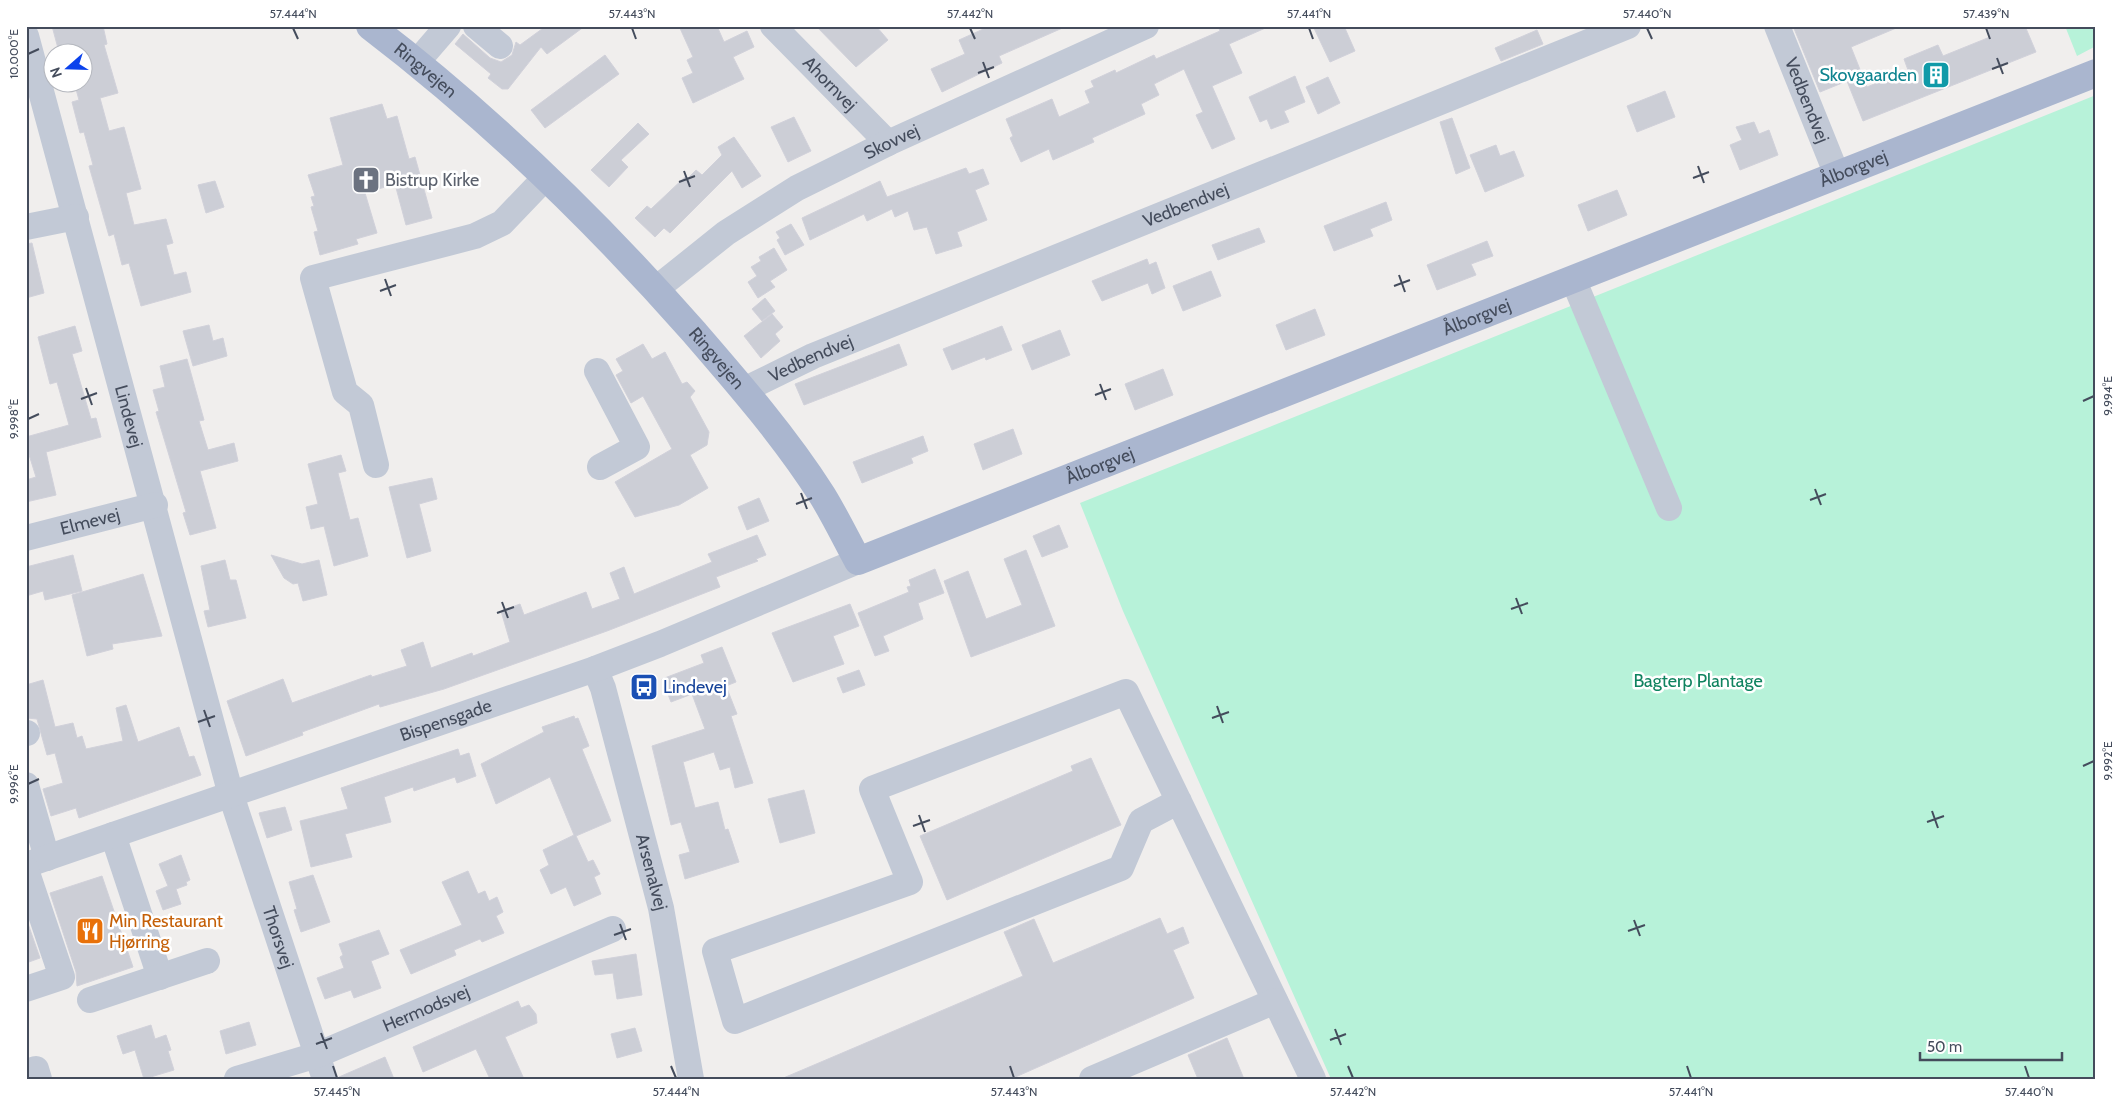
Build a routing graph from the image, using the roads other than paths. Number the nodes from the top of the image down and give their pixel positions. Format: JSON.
{"nodes":[{"id":1,"x":370,"y":26,"type":"edge"},
{"id":2,"x":448,"y":26,"type":"edge"},
{"id":3,"x":476,"y":26,"type":"edge"},
{"id":4,"x":773,"y":26,"type":"edge"},
{"id":5,"x":1146,"y":26,"type":"edge"},
{"id":6,"x":1628,"y":26,"type":"edge"},
{"id":7,"x":1777,"y":26,"type":"edge"},
{"id":8,"x":26,"y":36,"type":"edge"},
{"id":9,"x":500,"y":46,"type":"dead end"},
{"id":10,"x":417,"y":62,"type":"junction"},
{"id":11,"x":2096,"y":73,"type":"edge"},
{"id":12,"x":888,"y":142,"type":"junction"},
{"id":13,"x":1837,"y":175,"type":"junction"},
{"id":14,"x":546,"y":177,"type":"junction"},
{"id":15,"x":76,"y":217,"type":"junction"},
{"id":16,"x":26,"y":227,"type":"edge"},
{"id":17,"x":1573,"y":279,"type":"junction"},
{"id":18,"x":656,"y":289,"type":"junction"},
{"id":19,"x":597,"y":371,"type":"dead end"},
{"id":20,"x":744,"y":390,"type":"junction"},
{"id":21,"x":376,"y":466,"type":"dead end"},
{"id":22,"x":600,"y":467,"type":"dead end"},
{"id":23,"x":155,"y":505,"type":"junction"},
{"id":24,"x":1669,"y":508,"type":"dead end"},
{"id":25,"x":26,"y":538,"type":"edge"},
{"id":26,"x":858,"y":561,"type":"junction"},
{"id":27,"x":595,"y":669,"type":"junction"},
{"id":28,"x":26,"y":785,"type":"edge"},
{"id":29,"x":231,"y":795,"type":"junction"},
{"id":30,"x":1179,"y":801,"type":"junction"},
{"id":31,"x":113,"y":835,"type":"junction"},
{"id":32,"x":33,"y":864,"type":"edge"},
{"id":33,"x":613,"y":929,"type":"dead end"},
{"id":34,"x":207,"y":961,"type":"dead end"},
{"id":35,"x":160,"y":977,"type":"junction"},
{"id":36,"x":26,"y":989,"type":"edge"},
{"id":37,"x":90,"y":1000,"type":"dead end"},
{"id":38,"x":1276,"y":1001,"type":"junction"},
{"id":39,"x":321,"y":1067,"type":"edge"},
{"id":40,"x":26,"y":1072,"type":"edge"},
{"id":41,"x":39,"y":1079,"type":"edge"},
{"id":42,"x":237,"y":1079,"type":"edge"},
{"id":43,"x":691,"y":1079,"type":"edge"},
{"id":44,"x":1092,"y":1079,"type":"edge"},
{"id":45,"x":1314,"y":1079,"type":"edge"}],
"edges":[{"from":1,"to":10,"type":"main road","name":"Ringvejen"},
{"from":2,"to":10,"type":"street"},
{"from":3,"to":9,"type":"street"},
{"from":4,"to":12,"type":"street","name":"Ahornvej"},
{"from":5,"to":12,"type":"street","name":"Skovvej"},
{"from":6,"to":20,"type":"street","name":"Vedbendvej"},
{"from":7,"to":13,"type":"street","name":"Vedbendvej"},
{"from":8,"to":15,"type":"street","name":"Lindevej"},
{"from":10,"to":14,"type":"main road","name":"Ringvejen"},
{"from":11,"to":13,"type":"main road","name":"Ålborgvej"},
{"from":12,"to":18,"type":"street","name":"Skovvej"},
{"from":13,"to":17,"type":"main road","name":"Ålborgvej"},
{"from":14,"to":18,"type":"main road","name":"Ringvejen"},
{"from":14,"to":21,"type":"street"},
{"from":15,"to":16,"type":"street"},
{"from":15,"to":23,"type":"street","name":"Lindevej"},
{"from":17,"to":24,"type":"street"},
{"from":17,"to":26,"type":"main road","name":"Ålborgvej"},
{"from":18,"to":20,"type":"main road","name":"Ringvejen"},
{"from":19,"to":22,"type":"street"},
{"from":20,"to":26,"type":"main road","name":"Ringvejen"},
{"from":23,"to":25,"type":"street","name":"Elmevej"},
{"from":23,"to":29,"type":"street","name":"Lindevej"},
{"from":26,"to":27,"type":"street","name":"Bispensgade"},
{"from":27,"to":29,"type":"street","name":"Bispensgade"},
{"from":27,"to":43,"type":"street","name":"Arsenalvej"},
{"from":28,"to":32,"type":"street"},
{"from":29,"to":31,"type":"street","name":"Bispensgade"},
{"from":29,"to":39,"type":"street","name":"Thorsvej"},
{"from":30,"to":30,"type":"street"},
{"from":30,"to":38,"type":"street"},
{"from":31,"to":32,"type":"street","name":"Bispensgade"},
{"from":31,"to":35,"type":"street"},
{"from":32,"to":36,"type":"street"},
{"from":33,"to":39,"type":"street","name":"Hermodsvej"},
{"from":34,"to":35,"type":"street"},
{"from":35,"to":37,"type":"street"},
{"from":38,"to":44,"type":"street"},
{"from":38,"to":45,"type":"street"},
{"from":39,"to":42,"type":"street","name":"Hermodsvej"},
{"from":40,"to":41,"type":"street"}]}
